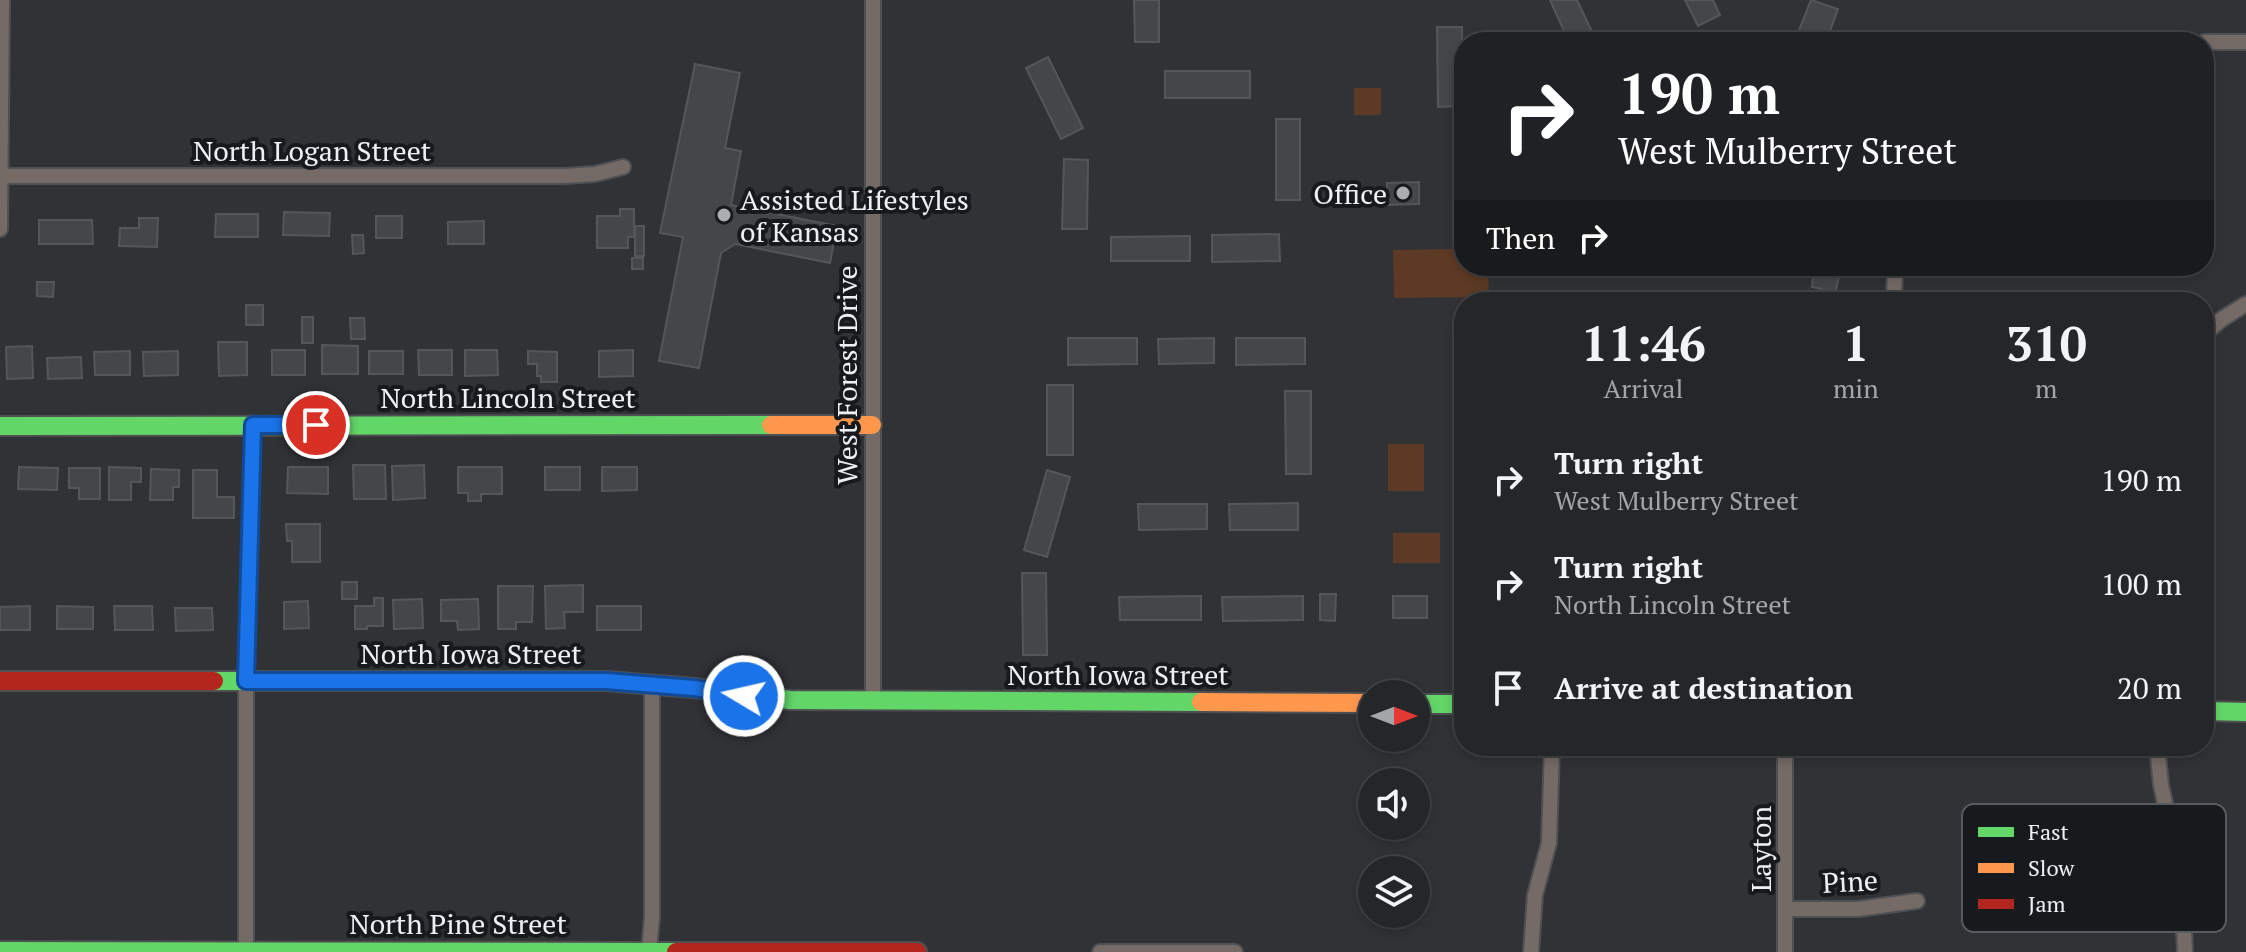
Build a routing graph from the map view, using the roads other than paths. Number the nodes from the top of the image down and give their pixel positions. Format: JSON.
{"nodes":[{"id":1,"x":2,"y":0,"type":"edge"},
{"id":2,"x":873,"y":0,"type":"edge"},
{"id":3,"x":2214,"y":42,"type":"edge"},
{"id":4,"x":2246,"y":42,"type":"edge"},
{"id":5,"x":623,"y":167,"type":"dead end"},
{"id":6,"x":1,"y":176,"type":"edge"},
{"id":7,"x":0,"y":229,"type":"edge"},
{"id":8,"x":2246,"y":304,"type":"edge"},
{"id":9,"x":2214,"y":326,"type":"edge"},
{"id":10,"x":253,"y":425,"type":"junction"},
{"id":11,"x":872,"y":425,"type":"junction"},
{"id":12,"x":0,"y":426,"type":"edge"},
{"id":13,"x":0,"y":681,"type":"edge"},
{"id":14,"x":246,"y":681,"type":"junction"},
{"id":15,"x":652,"y":685,"type":"junction"},
{"id":16,"x":873,"y":702,"type":"junction"},
{"id":17,"x":1358,"y":703,"type":"edge"},
{"id":18,"x":1430,"y":704,"type":"edge"},
{"id":19,"x":1454,"y":704,"type":"edge"},
{"id":20,"x":2214,"y":711,"type":"edge"},
{"id":21,"x":2246,"y":712,"type":"edge"},
{"id":22,"x":1552,"y":756,"type":"edge"},
{"id":23,"x":1785,"y":756,"type":"edge"},
{"id":24,"x":2158,"y":756,"type":"edge"},
{"id":25,"x":2165,"y":804,"type":"edge"},
{"id":26,"x":1917,"y":901,"type":"dead end"},
{"id":27,"x":1786,"y":909,"type":"junction"},
{"id":28,"x":2184,"y":932,"type":"edge"},
{"id":29,"x":649,"y":950,"type":"edge"},
{"id":30,"x":0,"y":951,"type":"edge"},
{"id":31,"x":246,"y":952,"type":"edge"},
{"id":32,"x":917,"y":952,"type":"edge"},
{"id":33,"x":1100,"y":952,"type":"edge"},
{"id":34,"x":1235,"y":952,"type":"edge"},
{"id":35,"x":1531,"y":952,"type":"edge"},
{"id":36,"x":1785,"y":952,"type":"edge"},
{"id":37,"x":2185,"y":952,"type":"edge"}],
"edges":[{"from":1,"to":6,"type":"street"},
{"from":2,"to":11,"type":"street","name":"West Forest Drive"},
{"from":3,"to":4,"type":"street"},
{"from":5,"to":6,"type":"street","name":"North Logan Street"},
{"from":6,"to":7,"type":"street"},
{"from":8,"to":9,"type":"street"},
{"from":10,"to":11,"type":"street","name":"North Lincoln Street"},
{"from":10,"to":12,"type":"street","name":"North Lincoln Street"},
{"from":10,"to":14,"type":"street"},
{"from":11,"to":16,"type":"street","name":"West Forest Drive"},
{"from":13,"to":14,"type":"street","name":"North Iowa Street"},
{"from":14,"to":15,"type":"street","name":"North Iowa Street"},
{"from":14,"to":31,"type":"street"},
{"from":15,"to":16,"type":"street","name":"North Iowa Street"},
{"from":15,"to":29,"type":"street"},
{"from":16,"to":17,"type":"street","name":"North Iowa Street"},
{"from":18,"to":19,"type":"street"},
{"from":20,"to":21,"type":"street"},
{"from":22,"to":35,"type":"street"},
{"from":23,"to":27,"type":"street","name":"Layton"},
{"from":24,"to":25,"type":"street"},
{"from":26,"to":27,"type":"street","name":"Pine"},
{"from":27,"to":36,"type":"street","name":"Layton"},
{"from":28,"to":37,"type":"street"},
{"from":29,"to":31,"type":"street","name":"North Pine Street"},
{"from":29,"to":32,"type":"street","name":"North Pine Street"},
{"from":30,"to":31,"type":"street","name":"North Pine Street"},
{"from":33,"to":34,"type":"street"}]}
